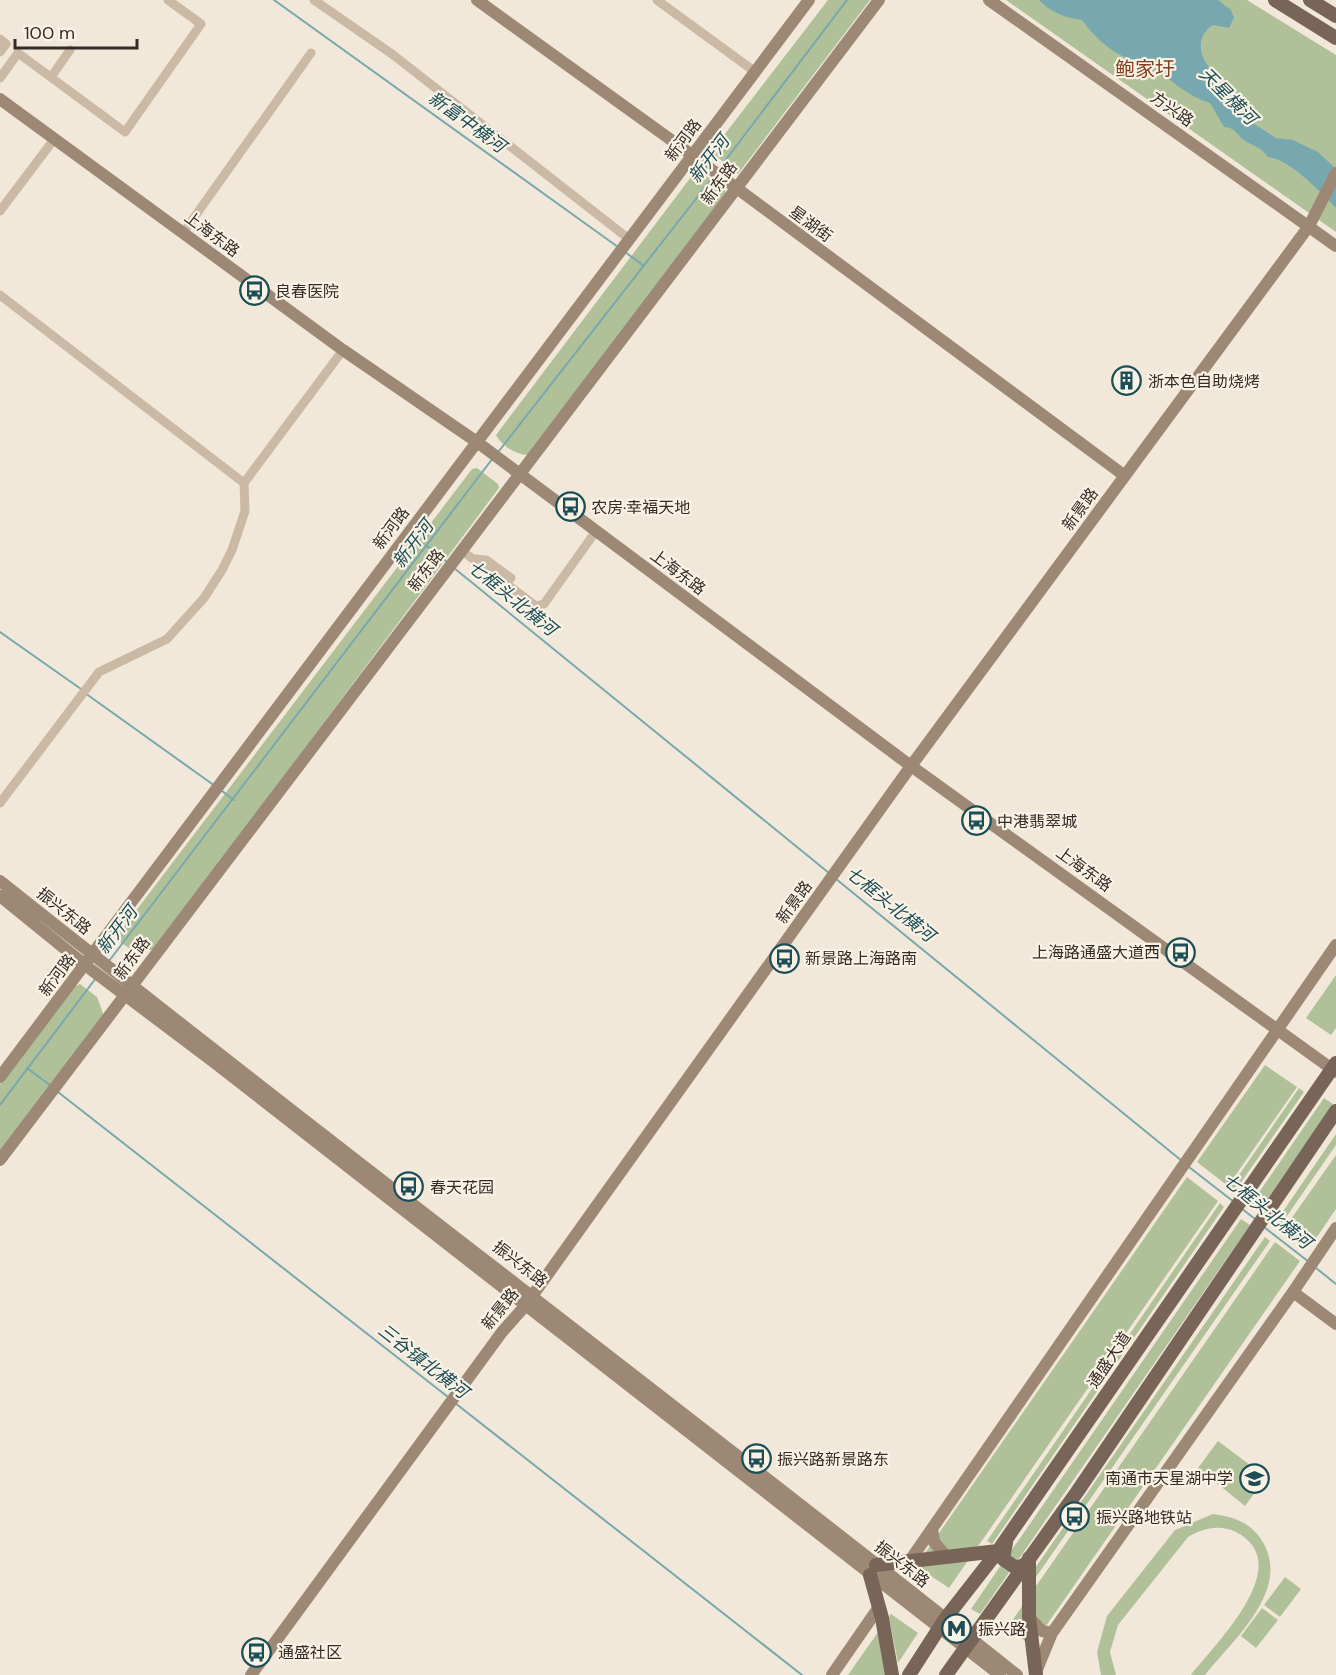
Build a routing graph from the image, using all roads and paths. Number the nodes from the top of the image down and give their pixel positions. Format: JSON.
{"nodes":[{"id":1,"x":168,"y":0,"type":"edge"},
{"id":2,"x":314,"y":0,"type":"edge"},
{"id":3,"x":477,"y":0,"type":"edge"},
{"id":4,"x":657,"y":0,"type":"edge"},
{"id":5,"x":809,"y":0,"type":"edge"},
{"id":6,"x":879,"y":0,"type":"edge"},
{"id":7,"x":989,"y":0,"type":"edge"},
{"id":8,"x":1275,"y":0,"type":"edge"},
{"id":9,"x":1310,"y":0,"type":"edge"},
{"id":10,"x":1336,"y":16,"type":"edge"},
{"id":11,"x":1336,"y":38,"type":"edge"},
{"id":12,"x":0,"y":39,"type":"edge"},
{"id":13,"x":70,"y":50,"type":"dead end"},
{"id":14,"x":0,"y":52,"type":"edge"},
{"id":15,"x":311,"y":53,"type":"dead end"},
{"id":16,"x":754,"y":71,"type":"junction"},
{"id":17,"x":51,"y":77,"type":"junction"},
{"id":18,"x":0,"y":78,"type":"edge"},
{"id":19,"x":0,"y":99,"type":"edge"},
{"id":20,"x":55,"y":138,"type":"junction"},
{"id":21,"x":692,"y":155,"type":"junction"},
{"id":22,"x":1336,"y":173,"type":"edge"},
{"id":23,"x":730,"y":184,"type":"junction"},
{"id":24,"x":0,"y":211,"type":"edge"},
{"id":25,"x":1309,"y":226,"type":"junction"},
{"id":26,"x":183,"y":233,"type":"junction"},
{"id":27,"x":624,"y":246,"type":"junction"},
{"id":28,"x":1336,"y":246,"type":"edge"},
{"id":29,"x":0,"y":295,"type":"edge"},
{"id":30,"x":343,"y":350,"type":"junction"},
{"id":31,"x":477,"y":442,"type":"junction"},
{"id":32,"x":518,"y":474,"type":"junction"},
{"id":33,"x":1125,"y":476,"type":"junction"},
{"id":34,"x":244,"y":483,"type":"junction"},
{"id":35,"x":596,"y":531,"type":"junction"},
{"id":36,"x":459,"y":553,"type":"junction"},
{"id":37,"x":472,"y":559,"type":"junction"},
{"id":38,"x":511,"y":578,"type":"dead end"},
{"id":39,"x":911,"y":766,"type":"junction"},
{"id":40,"x":0,"y":803,"type":"edge"},
{"id":41,"x":0,"y":881,"type":"edge"},
{"id":42,"x":0,"y":896,"type":"edge"},
{"id":43,"x":1336,"y":945,"type":"edge"},
{"id":44,"x":98,"y":967,"type":"junction"},
{"id":45,"x":129,"y":990,"type":"junction"},
{"id":46,"x":1278,"y":1029,"type":"junction"},
{"id":47,"x":1335,"y":1068,"type":"edge"},
{"id":48,"x":0,"y":1077,"type":"edge"},
{"id":49,"x":1336,"y":1111,"type":"edge"},
{"id":50,"x":0,"y":1160,"type":"edge"},
{"id":51,"x":1336,"y":1228,"type":"edge"},
{"id":52,"x":1294,"y":1291,"type":"junction"},
{"id":53,"x":533,"y":1295,"type":"junction"},
{"id":54,"x":525,"y":1306,"type":"junction"},
{"id":55,"x":1336,"y":1324,"type":"edge"},
{"id":56,"x":932,"y":1529,"type":"junction"},
{"id":57,"x":1007,"y":1538,"type":"junction"},
{"id":58,"x":998,"y":1551,"type":"junction"},
{"id":59,"x":945,"y":1555,"type":"junction"},
{"id":60,"x":911,"y":1559,"type":"junction"},
{"id":61,"x":1027,"y":1562,"type":"junction"},
{"id":62,"x":873,"y":1570,"type":"junction"},
{"id":63,"x":879,"y":1607,"type":"junction"},
{"id":64,"x":1029,"y":1617,"type":"junction"},
{"id":65,"x":942,"y":1624,"type":"junction"},
{"id":66,"x":1052,"y":1633,"type":"junction"},
{"id":67,"x":967,"y":1644,"type":"junction"},
{"id":68,"x":1036,"y":1674,"type":"edge"},
{"id":69,"x":251,"y":1675,"type":"edge"},
{"id":70,"x":832,"y":1675,"type":"edge"},
{"id":71,"x":892,"y":1675,"type":"edge"},
{"id":72,"x":909,"y":1675,"type":"edge"},
{"id":73,"x":946,"y":1675,"type":"edge"},
{"id":74,"x":1000,"y":1675,"type":"edge"},
{"id":75,"x":1017,"y":1675,"type":"edge"}],
"edges":[{"from":1,"to":17,"type":"street"},
{"from":2,"to":27,"type":"street"},
{"from":3,"to":21,"type":"street","name":"星湖街"},
{"from":4,"to":16,"type":"street"},
{"from":5,"to":16,"type":"street","name":"新河路"},
{"from":6,"to":23,"type":"street","name":"新东路"},
{"from":7,"to":25,"type":"street","name":"方兴路"},
{"from":8,"to":11,"type":"main road"},
{"from":9,"to":10,"type":"main road"},
{"from":12,"to":14,"type":"street"},
{"from":13,"to":17,"type":"street"},
{"from":15,"to":26,"type":"street"},
{"from":16,"to":21,"type":"street","name":"新河路"},
{"from":17,"to":18,"type":"street"},
{"from":19,"to":20,"type":"street","name":"上海东路"},
{"from":20,"to":24,"type":"street"},
{"from":20,"to":26,"type":"street","name":"上海东路"},
{"from":21,"to":23,"type":"street","name":"星湖街"},
{"from":21,"to":27,"type":"street","name":"新河路"},
{"from":22,"to":25,"type":"street","name":"新景路"},
{"from":23,"to":32,"type":"street","name":"新东路"},
{"from":23,"to":33,"type":"street","name":"星湖街"},
{"from":25,"to":28,"type":"street","name":"方兴路"},
{"from":25,"to":33,"type":"street","name":"新景路"},
{"from":26,"to":30,"type":"street","name":"上海东路"},
{"from":27,"to":31,"type":"street","name":"新河路"},
{"from":29,"to":34,"type":"street"},
{"from":30,"to":31,"type":"street","name":"上海东路"},
{"from":30,"to":34,"type":"street"},
{"from":31,"to":32,"type":"street","name":"上海东路"},
{"from":31,"to":44,"type":"street","name":"新河路"},
{"from":32,"to":35,"type":"street","name":"上海东路"},
{"from":32,"to":36,"type":"street","name":"新东路"},
{"from":33,"to":39,"type":"street","name":"新景路"},
{"from":34,"to":40,"type":"street"},
{"from":35,"to":37,"type":"street"},
{"from":35,"to":39,"type":"street","name":"上海东路"},
{"from":36,"to":37,"type":"street"},
{"from":36,"to":45,"type":"street","name":"新东路"},
{"from":37,"to":38,"type":"street"},
{"from":39,"to":46,"type":"street","name":"上海东路"},
{"from":39,"to":53,"type":"street","name":"新景路"},
{"from":41,"to":44,"type":"street","name":"振兴东路"},
{"from":42,"to":44,"type":"street","name":"振兴东路"},
{"from":43,"to":46,"type":"street"},
{"from":44,"to":45,"type":"street","name":"振兴东路"},
{"from":44,"to":48,"type":"street","name":"新河路"},
{"from":45,"to":50,"type":"street","name":"新东路"},
{"from":45,"to":53,"type":"street","name":"振兴东路"},
{"from":45,"to":54,"type":"street","name":"振兴东路"},
{"from":46,"to":47,"type":"street","name":"上海东路"},
{"from":46,"to":56,"type":"street"},
{"from":47,"to":57,"type":"main road","name":"通盛大道"},
{"from":49,"to":61,"type":"main road"},
{"from":51,"to":52,"type":"street"},
{"from":52,"to":55,"type":"street"},
{"from":52,"to":66,"type":"street"},
{"from":53,"to":54,"type":"street","name":"新景路"},
{"from":53,"to":62,"type":"street","name":"振兴东路"},
{"from":54,"to":62,"type":"street","name":"振兴东路"},
{"from":54,"to":69,"type":"street","name":"新景路"},
{"from":56,"to":59,"type":"street"},
{"from":56,"to":60,"type":"street"},
{"from":57,"to":58,"type":"main road","name":"通盛大道"},
{"from":57,"to":61,"type":"main road"},
{"from":58,"to":59,"type":"main road"},
{"from":58,"to":65,"type":"main road","name":"通盛大道"},
{"from":59,"to":60,"type":"main road"},
{"from":60,"to":62,"type":"main road"},
{"from":61,"to":64,"type":"main road"},
{"from":61,"to":67,"type":"main road"},
{"from":62,"to":63,"type":"main road"},
{"from":62,"to":65,"type":"street","name":"振兴东路"},
{"from":63,"to":70,"type":"street"},
{"from":63,"to":71,"type":"main road"},
{"from":64,"to":66,"type":"street"},
{"from":64,"to":68,"type":"main road"},
{"from":65,"to":67,"type":"street","name":"振兴东路"},
{"from":65,"to":72,"type":"main road","name":"通盛大道"},
{"from":66,"to":68,"type":"street"},
{"from":67,"to":73,"type":"main road"},
{"from":67,"to":74,"type":"street","name":"振兴东路"},
{"from":67,"to":75,"type":"street","name":"振兴东路"}]}
